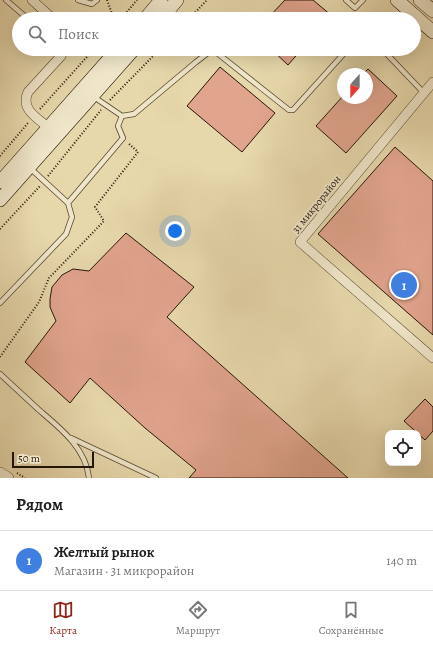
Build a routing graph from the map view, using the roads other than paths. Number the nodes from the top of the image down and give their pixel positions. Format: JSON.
{"nodes":[{"id":1,"x":6,"y":0,"type":"edge"},
{"id":2,"x":32,"y":0,"type":"edge"},
{"id":3,"x":78,"y":0,"type":"edge"},
{"id":4,"x":97,"y":0,"type":"edge"},
{"id":5,"x":161,"y":0,"type":"edge"},
{"id":6,"x":177,"y":0,"type":"edge"},
{"id":7,"x":346,"y":0,"type":"edge"},
{"id":8,"x":363,"y":0,"type":"edge"},
{"id":9,"x":397,"y":0,"type":"edge"},
{"id":10,"x":420,"y":0,"type":"edge"},
{"id":11,"x":433,"y":11,"type":"edge"},
{"id":12,"x":20,"y":12,"type":"edge"},
{"id":13,"x":45,"y":12,"type":"edge"},
{"id":14,"x":150,"y":12,"type":"edge"},
{"id":15,"x":167,"y":12,"type":"edge"},
{"id":16,"x":410,"y":12,"type":"edge"},
{"id":17,"x":421,"y":21,"type":"edge"},
{"id":18,"x":433,"y":32,"type":"edge"},
{"id":19,"x":61,"y":56,"type":"edge"},
{"id":20,"x":112,"y":56,"type":"edge"},
{"id":21,"x":128,"y":56,"type":"edge"},
{"id":22,"x":204,"y":56,"type":"edge"},
{"id":23,"x":221,"y":56,"type":"edge"},
{"id":24,"x":340,"y":56,"type":"edge"},
{"id":25,"x":389,"y":56,"type":"edge"},
{"id":26,"x":433,"y":82,"type":"edge"},
{"id":27,"x":423,"y":92,"type":"junction"},
{"id":28,"x":93,"y":96,"type":"junction"},
{"id":29,"x":122,"y":116,"type":"junction"},
{"id":30,"x":48,"y":127,"type":"junction"},
{"id":31,"x":29,"y":167,"type":"junction"},
{"id":32,"x":0,"y":182,"type":"edge"},
{"id":33,"x":0,"y":200,"type":"edge"},
{"id":34,"x":68,"y":203,"type":"junction"},
{"id":35,"x":0,"y":304,"type":"edge"},
{"id":36,"x":433,"y":358,"type":"edge"},
{"id":37,"x":0,"y":374,"type":"edge"},
{"id":38,"x":70,"y":438,"type":"junction"},
{"id":39,"x":0,"y":473,"type":"edge"},
{"id":40,"x":8,"y":478,"type":"edge"},
{"id":41,"x":89,"y":478,"type":"edge"},
{"id":42,"x":156,"y":478,"type":"edge"}],
"edges":[{"from":1,"to":12,"type":"lane"},
{"from":2,"to":13,"type":"street"},
{"from":3,"to":4,"type":"lane"},
{"from":5,"to":14,"type":"main road"},
{"from":6,"to":15,"type":"main road"},
{"from":7,"to":8,"type":"lane"},
{"from":9,"to":16,"type":"main road"},
{"from":10,"to":11,"type":"main road"},
{"from":17,"to":18,"type":"main road"},
{"from":19,"to":30,"type":"street"},
{"from":20,"to":30,"type":"main road"},
{"from":21,"to":28,"type":"main road"},
{"from":22,"to":29,"type":"lane"},
{"from":23,"to":24,"type":"lane"},
{"from":25,"to":27,"type":"lane"},
{"from":26,"to":27,"type":"street","name":"31 микрорайон"},
{"from":27,"to":36,"type":"street","name":"31 микрорайон"},
{"from":28,"to":29,"type":"lane"},
{"from":28,"to":31,"type":"main road"},
{"from":29,"to":34,"type":"lane"},
{"from":30,"to":32,"type":"main road"},
{"from":31,"to":33,"type":"main road"},
{"from":31,"to":34,"type":"lane"},
{"from":34,"to":35,"type":"lane"},
{"from":37,"to":38,"type":"lane"},
{"from":38,"to":41,"type":"lane"},
{"from":38,"to":42,"type":"lane"},
{"from":39,"to":40,"type":"street"}]}
